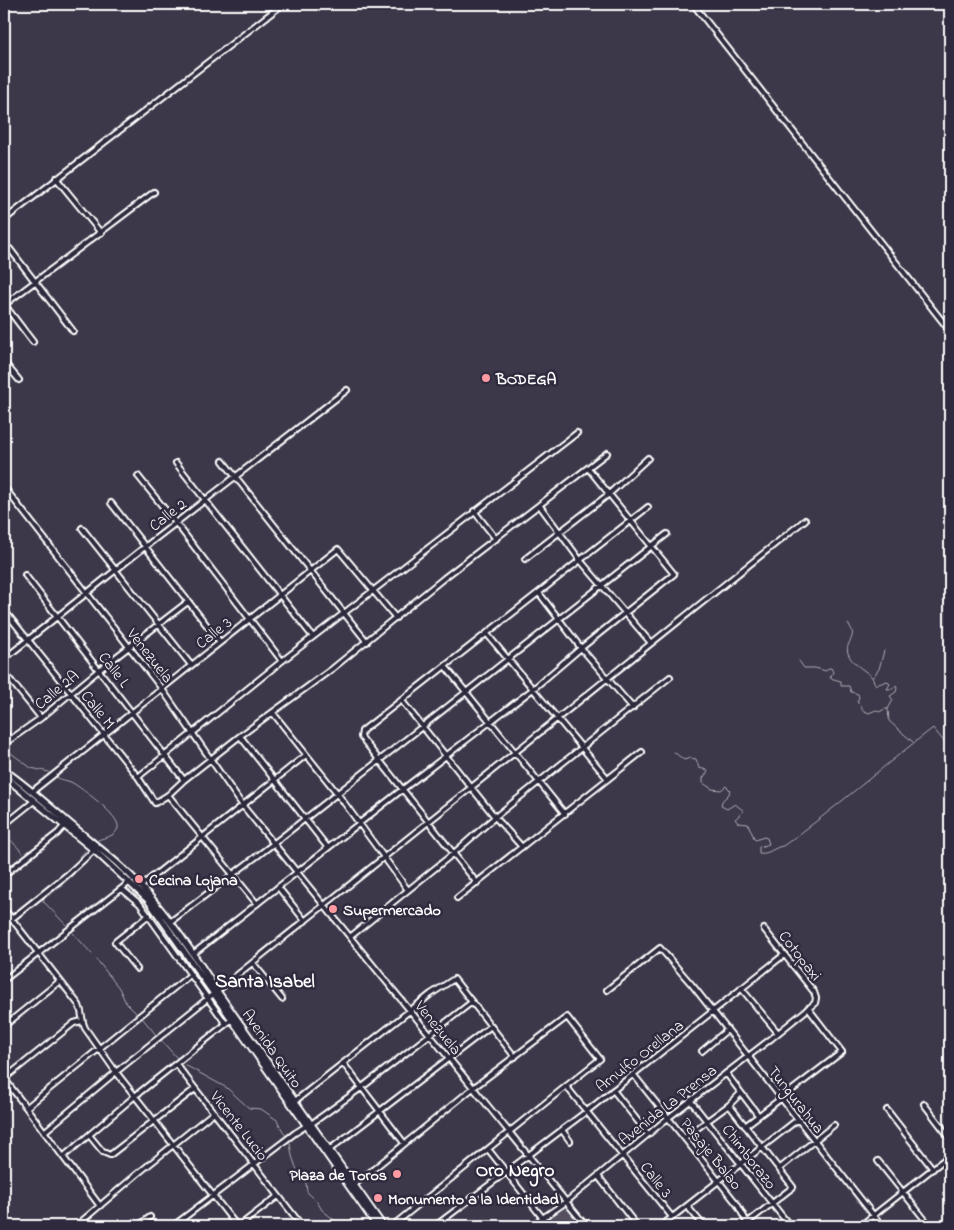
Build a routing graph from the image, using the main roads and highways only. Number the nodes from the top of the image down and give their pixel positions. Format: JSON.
{"nodes":[{"id":1,"x":4,"y":770,"type":"edge"},
{"id":2,"x":4,"y":776,"type":"edge"},
{"id":3,"x":215,"y":993,"type":"junction"},
{"id":4,"x":309,"y":1125,"type":"junction"},
{"id":5,"x":376,"y":1226,"type":"edge"},
{"id":6,"x":382,"y":1226,"type":"edge"}],
"edges":[{"from":1,"to":3,"type":"highway","name":"Avenida Quito"},
{"from":2,"to":3,"type":"highway","name":"Avenida Quito"},
{"from":3,"to":4,"type":"highway","name":"Avenida Quito"},
{"from":3,"to":4,"type":"highway","name":"Avenida Quito"},
{"from":4,"to":5,"type":"highway","name":"Avenida Quito"},
{"from":4,"to":6,"type":"highway","name":"Avenida Quito"}]}
